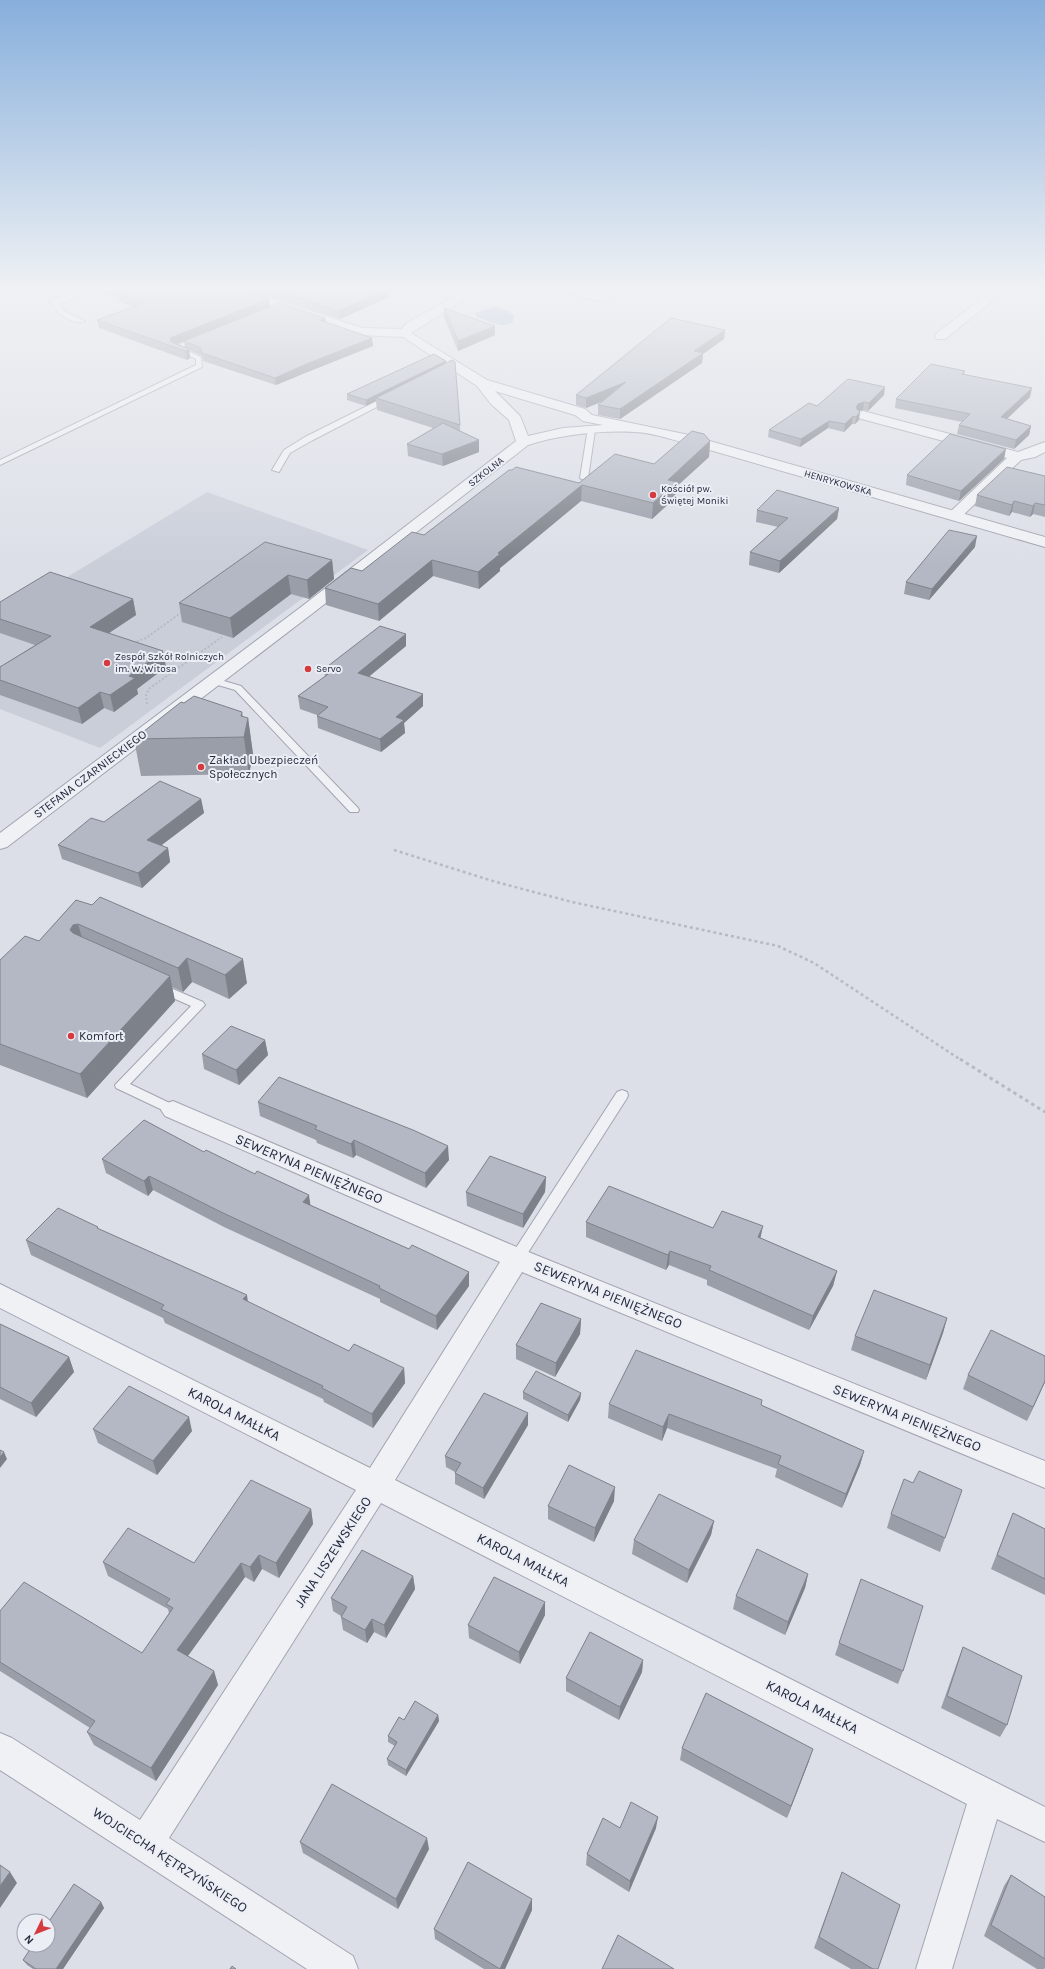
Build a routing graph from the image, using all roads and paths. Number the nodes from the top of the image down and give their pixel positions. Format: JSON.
{"nodes":[{"id":1,"x":169,"y":381,"type":"edge"},
{"id":2,"x":478,"y":381,"type":"edge"},
{"id":3,"x":482,"y":383,"type":"junction"},
{"id":4,"x":400,"y":393,"type":"edge"},
{"id":5,"x":523,"y":394,"type":"junction"},
{"id":6,"x":496,"y":401,"type":"junction"},
{"id":7,"x":863,"y":415,"type":"dead end"},
{"id":8,"x":515,"y":419,"type":"junction"},
{"id":9,"x":586,"y":426,"type":"junction"},
{"id":10,"x":545,"y":434,"type":"junction"},
{"id":11,"x":523,"y":442,"type":"junction"},
{"id":12,"x":1045,"y":446,"type":"edge"},
{"id":13,"x":1016,"y":456,"type":"junction"},
{"id":14,"x":0,"y":463,"type":"edge"},
{"id":15,"x":276,"y":470,"type":"dead end"},
{"id":16,"x":584,"y":478,"type":"edge"},
{"id":17,"x":954,"y":516,"type":"junction"},
{"id":18,"x":1045,"y":542,"type":"edge"},
{"id":19,"x":390,"y":546,"type":"joint"},
{"id":20,"x":185,"y":610,"type":"edge"},
{"id":21,"x":222,"y":637,"type":"dead end"},
{"id":22,"x":130,"y":644,"type":"edge"},
{"id":23,"x":214,"y":681,"type":"junction"},
{"id":24,"x":148,"y":709,"type":"dead end"},
{"id":25,"x":354,"y":810,"type":"dead end"},
{"id":26,"x":0,"y":843,"type":"edge"},
{"id":27,"x":394,"y":850,"type":"dead end"},
{"id":28,"x":148,"y":982,"type":"edge"},
{"id":29,"x":622,"y":1094,"type":"dead end"},
{"id":30,"x":173,"y":1110,"type":"joint"},
{"id":31,"x":1045,"y":1112,"type":"edge"},
{"id":32,"x":517,"y":1258,"type":"junction"},
{"id":33,"x":0,"y":1296,"type":"edge"},
{"id":34,"x":1045,"y":1475,"type":"edge"},
{"id":35,"x":375,"y":1486,"type":"junction"},
{"id":36,"x":0,"y":1750,"type":"edge"},
{"id":37,"x":987,"y":1796,"type":"junction"},
{"id":38,"x":1045,"y":1825,"type":"edge"},
{"id":39,"x":145,"y":1844,"type":"junction"},
{"id":40,"x":340,"y":1969,"type":"edge"},
{"id":41,"x":934,"y":1969,"type":"edge"}],
"edges":[{"from":1,"to":14,"type":"lane"},
{"from":2,"to":3,"type":"street"},
{"from":3,"to":5,"type":"street"},
{"from":3,"to":6,"type":"street"},
{"from":4,"to":15,"type":"lane"},
{"from":5,"to":6,"type":"street"},
{"from":5,"to":9,"type":"street"},
{"from":6,"to":8,"type":"street"},
{"from":7,"to":13,"type":"street"},
{"from":8,"to":10,"type":"street"},
{"from":8,"to":11,"type":"street"},
{"from":9,"to":10,"type":"street","name":"HENRYKOWSKA"},
{"from":9,"to":16,"type":"lane"},
{"from":9,"to":17,"type":"street","name":"HENRYKOWSKA"},
{"from":10,"to":11,"type":"street","name":"HENRYKOWSKA"},
{"from":11,"to":19,"type":"street","name":"SZKOLNA"},
{"from":12,"to":13,"type":"street"},
{"from":13,"to":17,"type":"street"},
{"from":17,"to":18,"type":"street","name":"HENRYKOWSKA"},
{"from":19,"to":23,"type":"street","name":"STEFANA CZARNIECKIEGO"},
{"from":20,"to":22,"type":"path"},
{"from":21,"to":24,"type":"path"},
{"from":23,"to":25,"type":"lane"},
{"from":23,"to":26,"type":"street","name":"STEFANA CZARNIECKIEGO"},
{"from":27,"to":31,"type":"path"},
{"from":28,"to":30,"type":"lane"},
{"from":29,"to":32,"type":"lane"},
{"from":30,"to":32,"type":"street","name":"SEWERYNA PIENIĘŻNEGO"},
{"from":32,"to":34,"type":"street","name":"SEWERYNA PIENIĘŻNEGO"},
{"from":32,"to":35,"type":"street","name":"JANA LISZEWSKIEGO"},
{"from":33,"to":35,"type":"street","name":"KAROLA MAŁŁKA"},
{"from":35,"to":37,"type":"street","name":"KAROLA MAŁŁKA"},
{"from":35,"to":39,"type":"street","name":"JANA LISZEWSKIEGO"},
{"from":36,"to":39,"type":"street","name":"WOJCIECHA KĘTRZYŃSKIEGO"},
{"from":37,"to":38,"type":"street","name":"KAROLA MAŁŁKA"},
{"from":37,"to":41,"type":"street"},
{"from":39,"to":40,"type":"street","name":"WOJCIECHA KĘTRZYŃSKIEGO"}]}
